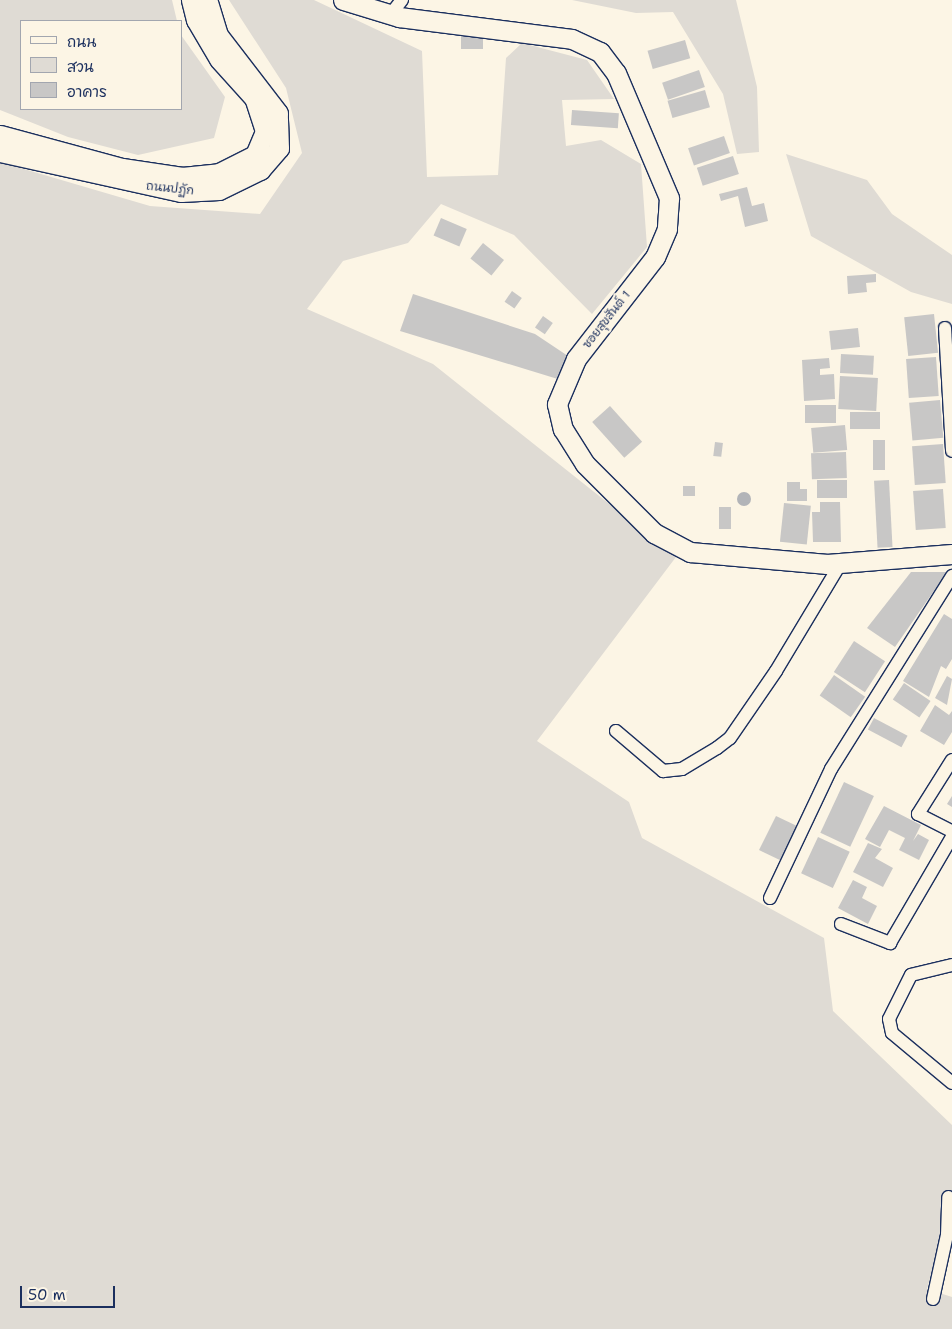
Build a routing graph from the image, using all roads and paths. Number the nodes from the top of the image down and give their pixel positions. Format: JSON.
{"nodes":[{"id":1,"x":191,"y":0,"type":"edge"},
{"id":2,"x":207,"y":0,"type":"edge"},
{"id":3,"x":343,"y":0,"type":"edge"},
{"id":4,"x":396,"y":7,"type":"edge"},
{"id":5,"x":0,"y":135,"type":"edge"},
{"id":6,"x":0,"y":152,"type":"edge"},
{"id":7,"x":945,"y":328,"type":"dead end"},
{"id":8,"x":952,"y":451,"type":"edge"},
{"id":9,"x":952,"y":554,"type":"edge"},
{"id":10,"x":841,"y":563,"type":"junction"},
{"id":11,"x":952,"y":576,"type":"edge"},
{"id":12,"x":616,"y":731,"type":"dead end"},
{"id":13,"x":952,"y":760,"type":"edge"},
{"id":14,"x":952,"y":831,"type":"edge"},
{"id":15,"x":952,"y":837,"type":"edge"},
{"id":16,"x":770,"y":898,"type":"dead end"},
{"id":17,"x":841,"y":924,"type":"dead end"},
{"id":18,"x":952,"y":965,"type":"edge"},
{"id":19,"x":952,"y":1083,"type":"edge"},
{"id":20,"x":948,"y":1198,"type":"dead end"},
{"id":21,"x":948,"y":1255,"type":"edge"},
{"id":22,"x":933,"y":1299,"type":"dead end"}],
"edges":[{"from":1,"to":5,"type":"street","name":"ถนนปฏัก"},
{"from":2,"to":6,"type":"street","name":"ถนนปฏัก"},
{"from":3,"to":4,"type":"street","name":"ซอยสุขสันต์ 1"},
{"from":4,"to":10,"type":"street","name":"ซอยสุขสันต์ 1"},
{"from":7,"to":8,"type":"street"},
{"from":9,"to":10,"type":"street","name":"ซอยสุขสันต์ 1"},
{"from":10,"to":12,"type":"street"},
{"from":11,"to":16,"type":"street"},
{"from":13,"to":14,"type":"street"},
{"from":15,"to":17,"type":"street"},
{"from":18,"to":19,"type":"street"},
{"from":20,"to":21,"type":"street"},
{"from":21,"to":22,"type":"street"}]}
